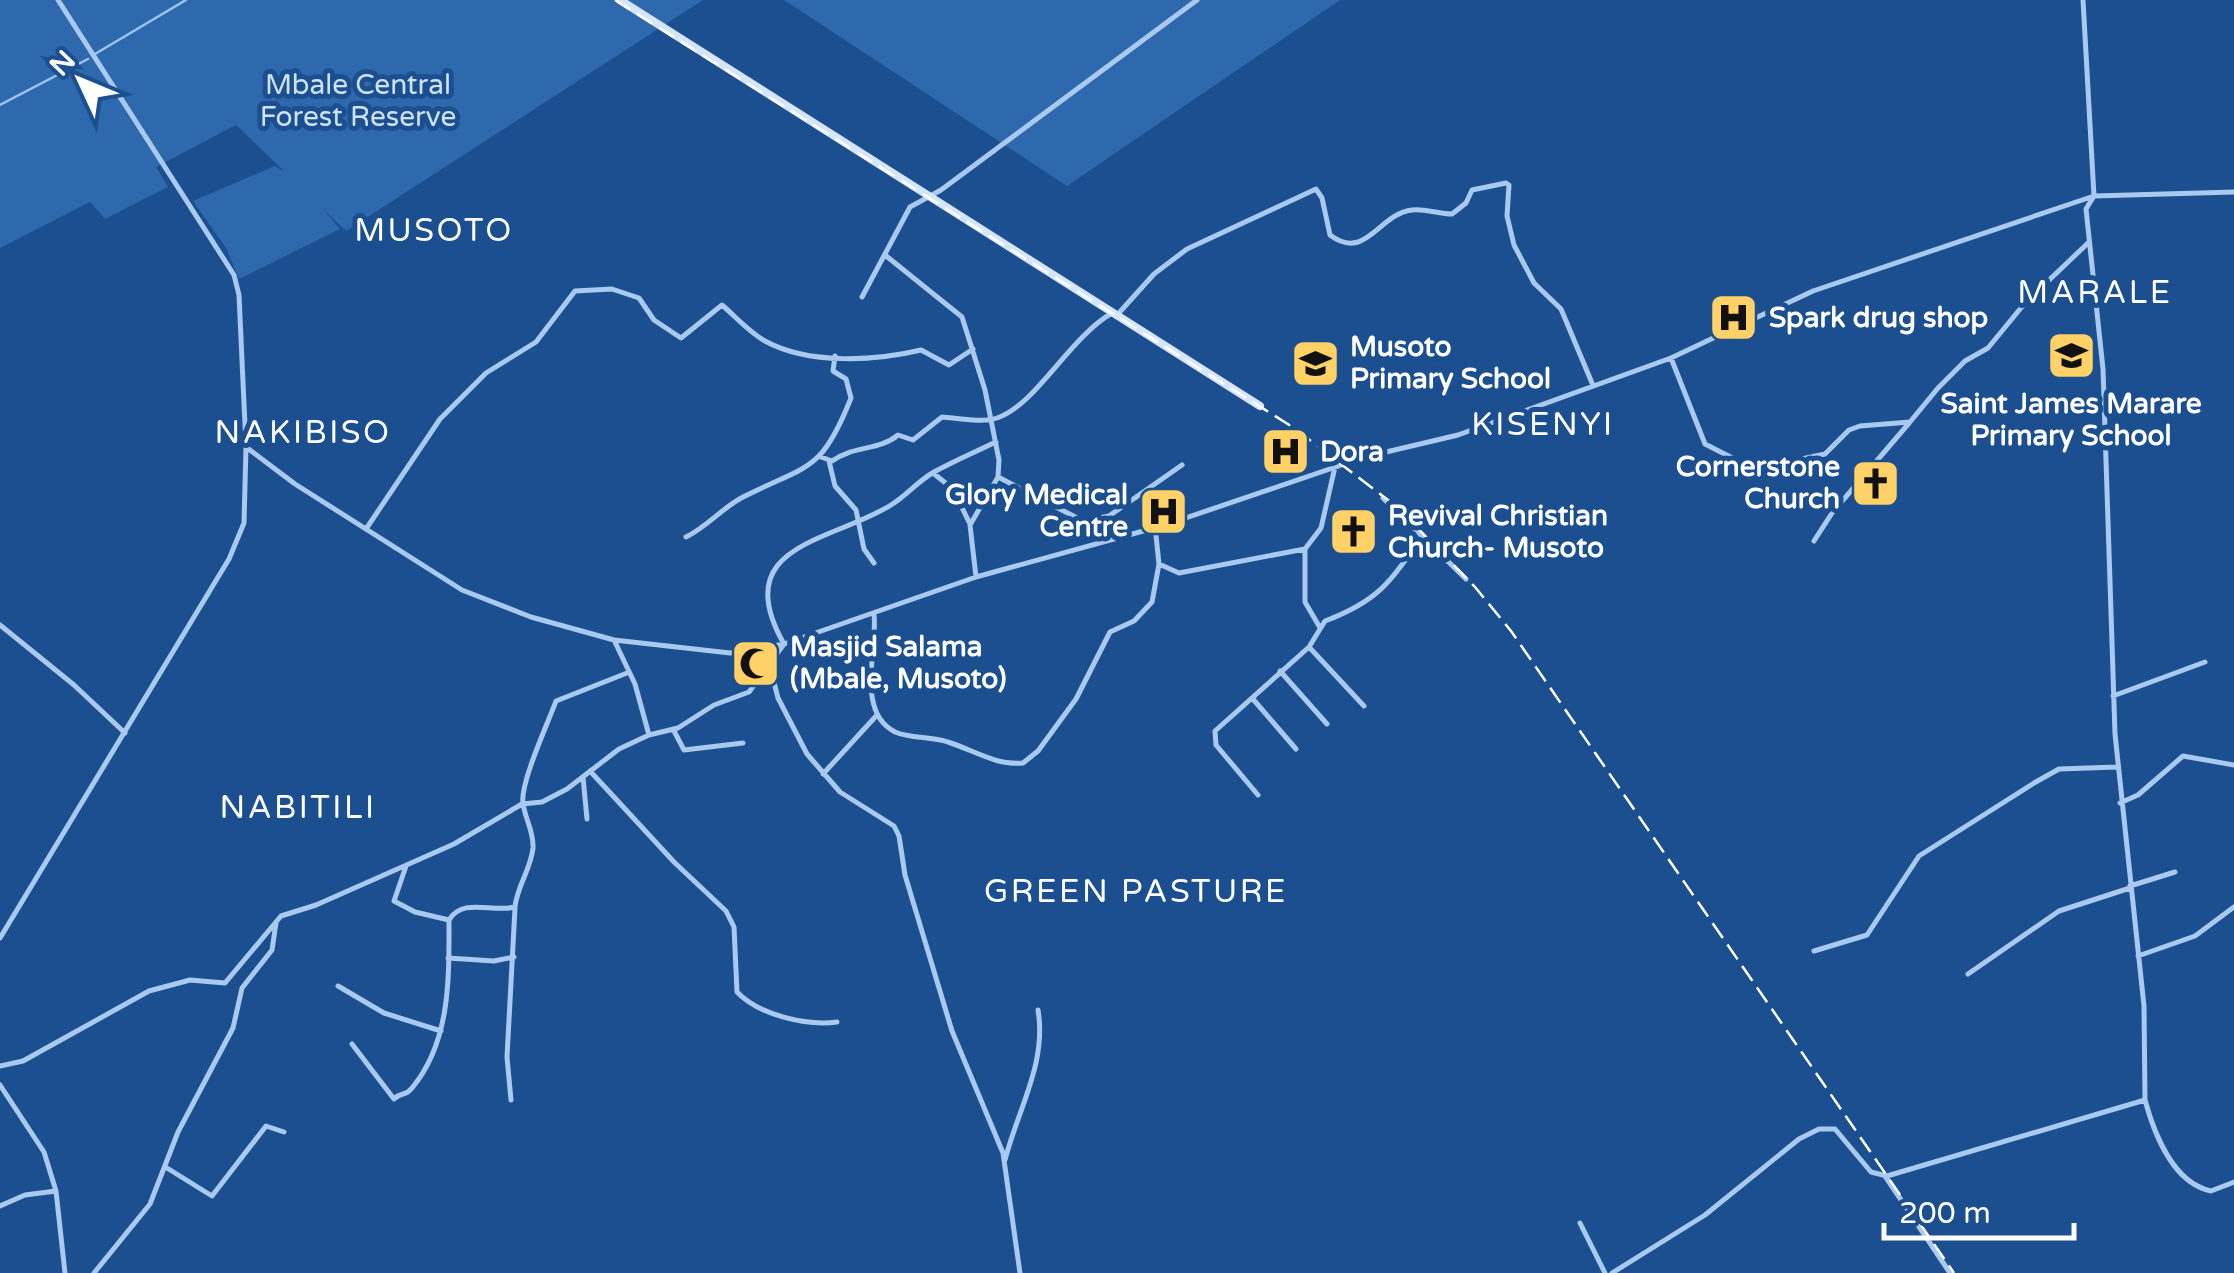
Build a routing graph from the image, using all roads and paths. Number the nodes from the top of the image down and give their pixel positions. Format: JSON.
{"nodes":[{"id":1,"x":58,"y":0,"type":"edge"},
{"id":2,"x":620,"y":0,"type":"edge"},
{"id":3,"x":1197,"y":0,"type":"edge"},
{"id":4,"x":2083,"y":0,"type":"edge"},
{"id":5,"x":2234,"y":192,"type":"edge"},
{"id":6,"x":2094,"y":196,"type":"junction"},
{"id":7,"x":928,"y":198,"type":"junction"},
{"id":8,"x":2088,"y":243,"type":"junction"},
{"id":9,"x":884,"y":255,"type":"junction"},
{"id":10,"x":862,"y":296,"type":"dead end"},
{"id":11,"x":1114,"y":315,"type":"junction"},
{"id":12,"x":972,"y":350,"type":"junction"},
{"id":13,"x":836,"y":356,"type":"junction"},
{"id":14,"x":1671,"y":358,"type":"junction"},
{"id":15,"x":1592,"y":383,"type":"junction"},
{"id":16,"x":1260,"y":406,"type":"dead end"},
{"id":17,"x":991,"y":420,"type":"junction"},
{"id":18,"x":1910,"y":422,"type":"junction"},
{"id":19,"x":996,"y":442,"type":"junction"},
{"id":20,"x":246,"y":447,"type":"junction"},
{"id":21,"x":821,"y":457,"type":"junction"},
{"id":22,"x":829,"y":461,"type":"junction"},
{"id":23,"x":1182,"y":466,"type":"dead end"},
{"id":24,"x":1334,"y":467,"type":"junction"},
{"id":25,"x":933,"y":473,"type":"junction"},
{"id":26,"x":998,"y":477,"type":"junction"},
{"id":27,"x":1383,"y":498,"type":"dead end"},
{"id":28,"x":859,"y":520,"type":"junction"},
{"id":29,"x":970,"y":525,"type":"junction"},
{"id":30,"x":1155,"y":526,"type":"junction"},
{"id":31,"x":366,"y":529,"type":"junction"},
{"id":32,"x":1422,"y":536,"type":"junction"},
{"id":33,"x":686,"y":538,"type":"dead end"},
{"id":34,"x":1814,"y":540,"type":"dead end"},
{"id":35,"x":1305,"y":549,"type":"junction"},
{"id":36,"x":874,"y":563,"type":"dead end"},
{"id":37,"x":1159,"y":564,"type":"junction"},
{"id":38,"x":976,"y":577,"type":"junction"},
{"id":39,"x":1466,"y":580,"type":"dead end"},
{"id":40,"x":874,"y":614,"type":"junction"},
{"id":41,"x":0,"y":625,"type":"edge"},
{"id":42,"x":1319,"y":626,"type":"junction"},
{"id":43,"x":614,"y":640,"type":"junction"},
{"id":44,"x":784,"y":644,"type":"junction"},
{"id":45,"x":1309,"y":647,"type":"junction"},
{"id":46,"x":2206,"y":662,"type":"dead end"},
{"id":47,"x":770,"y":667,"type":"junction"},
{"id":48,"x":1280,"y":671,"type":"junction"},
{"id":49,"x":626,"y":673,"type":"junction"},
{"id":50,"x":2112,"y":696,"type":"junction"},
{"id":51,"x":1252,"y":698,"type":"junction"},
{"id":52,"x":1364,"y":706,"type":"dead end"},
{"id":53,"x":877,"y":714,"type":"junction"},
{"id":54,"x":1327,"y":724,"type":"dead end"},
{"id":55,"x":673,"y":729,"type":"junction"},
{"id":56,"x":125,"y":733,"type":"junction"},
{"id":57,"x":649,"y":735,"type":"junction"},
{"id":58,"x":743,"y":743,"type":"dead end"},
{"id":59,"x":1296,"y":749,"type":"dead end"},
{"id":60,"x":2234,"y":765,"type":"edge"},
{"id":61,"x":2117,"y":767,"type":"junction"},
{"id":62,"x":590,"y":771,"type":"junction"},
{"id":63,"x":823,"y":774,"type":"junction"},
{"id":64,"x":584,"y":777,"type":"junction"},
{"id":65,"x":1258,"y":794,"type":"dead end"},
{"id":66,"x":2120,"y":803,"type":"junction"},
{"id":67,"x":522,"y":804,"type":"junction"},
{"id":68,"x":587,"y":819,"type":"dead end"},
{"id":69,"x":406,"y":866,"type":"junction"},
{"id":70,"x":2175,"y":872,"type":"dead end"},
{"id":71,"x":2129,"y":887,"type":"junction"},
{"id":72,"x":2234,"y":906,"type":"edge"},
{"id":73,"x":515,"y":907,"type":"junction"},
{"id":74,"x":276,"y":920,"type":"junction"},
{"id":75,"x":449,"y":920,"type":"junction"},
{"id":76,"x":0,"y":938,"type":"edge"},
{"id":77,"x":1814,"y":951,"type":"dead end"},
{"id":78,"x":2138,"y":956,"type":"junction"},
{"id":79,"x":514,"y":957,"type":"junction"},
{"id":80,"x":448,"y":958,"type":"junction"},
{"id":81,"x":1968,"y":974,"type":"dead end"},
{"id":82,"x":338,"y":986,"type":"dead end"},
{"id":83,"x":1038,"y":1010,"type":"dead end"},
{"id":84,"x":836,"y":1022,"type":"dead end"},
{"id":85,"x":441,"y":1031,"type":"junction"},
{"id":86,"x":352,"y":1044,"type":"dead end"},
{"id":87,"x":0,"y":1066,"type":"edge"},
{"id":88,"x":0,"y":1085,"type":"edge"},
{"id":89,"x":511,"y":1100,"type":"dead end"},
{"id":90,"x":2145,"y":1100,"type":"junction"},
{"id":91,"x":284,"y":1132,"type":"dead end"},
{"id":92,"x":1004,"y":1163,"type":"junction"},
{"id":93,"x":167,"y":1168,"type":"junction"},
{"id":94,"x":1885,"y":1176,"type":"junction"},
{"id":95,"x":2234,"y":1182,"type":"edge"},
{"id":96,"x":56,"y":1191,"type":"junction"},
{"id":97,"x":0,"y":1206,"type":"edge"},
{"id":98,"x":1580,"y":1223,"type":"dead end"},
{"id":99,"x":65,"y":1273,"type":"edge"},
{"id":100,"x":94,"y":1273,"type":"edge"},
{"id":101,"x":1020,"y":1273,"type":"edge"},
{"id":102,"x":1609,"y":1273,"type":"edge"},
{"id":103,"x":1950,"y":1273,"type":"edge"}],
"edges":[{"from":1,"to":20,"type":"street"},
{"from":2,"to":7,"type":"main road"},
{"from":3,"to":7,"type":"street"},
{"from":4,"to":6,"type":"street"},
{"from":5,"to":6,"type":"street"},
{"from":6,"to":8,"type":"street"},
{"from":6,"to":14,"type":"street"},
{"from":7,"to":9,"type":"street"},
{"from":7,"to":11,"type":"main road"},
{"from":8,"to":18,"type":"street"},
{"from":8,"to":50,"type":"street"},
{"from":9,"to":10,"type":"street"},
{"from":9,"to":12,"type":"street"},
{"from":11,"to":15,"type":"street"},
{"from":11,"to":16,"type":"main road"},
{"from":11,"to":17,"type":"street"},
{"from":12,"to":13,"type":"street"},
{"from":12,"to":17,"type":"street"},
{"from":13,"to":21,"type":"street"},
{"from":13,"to":31,"type":"street"},
{"from":14,"to":15,"type":"street"},
{"from":14,"to":18,"type":"street"},
{"from":15,"to":24,"type":"street"},
{"from":17,"to":19,"type":"street"},
{"from":17,"to":22,"type":"street"},
{"from":18,"to":34,"type":"street"},
{"from":19,"to":25,"type":"street"},
{"from":19,"to":26,"type":"street"},
{"from":20,"to":31,"type":"street"},
{"from":20,"to":56,"type":"street"},
{"from":21,"to":22,"type":"street"},
{"from":21,"to":33,"type":"street"},
{"from":22,"to":28,"type":"street"},
{"from":23,"to":26,"type":"street"},
{"from":24,"to":30,"type":"street"},
{"from":24,"to":35,"type":"street"},
{"from":25,"to":28,"type":"street"},
{"from":25,"to":29,"type":"street"},
{"from":26,"to":29,"type":"street"},
{"from":27,"to":32,"type":"street"},
{"from":28,"to":36,"type":"street"},
{"from":28,"to":44,"type":"street"},
{"from":29,"to":38,"type":"street"},
{"from":30,"to":37,"type":"street"},
{"from":30,"to":38,"type":"street"},
{"from":31,"to":43,"type":"street"},
{"from":32,"to":39,"type":"street"},
{"from":32,"to":42,"type":"street"},
{"from":35,"to":37,"type":"street"},
{"from":35,"to":42,"type":"street"},
{"from":37,"to":53,"type":"street"},
{"from":38,"to":40,"type":"street"},
{"from":40,"to":44,"type":"street"},
{"from":40,"to":53,"type":"street"},
{"from":41,"to":56,"type":"street"},
{"from":42,"to":45,"type":"street"},
{"from":43,"to":44,"type":"street"},
{"from":43,"to":49,"type":"street"},
{"from":44,"to":47,"type":"street"},
{"from":45,"to":48,"type":"street"},
{"from":45,"to":52,"type":"street"},
{"from":46,"to":50,"type":"street"},
{"from":47,"to":55,"type":"street"},
{"from":47,"to":63,"type":"street"},
{"from":48,"to":51,"type":"street"},
{"from":48,"to":54,"type":"street"},
{"from":49,"to":57,"type":"street"},
{"from":49,"to":67,"type":"street"},
{"from":50,"to":61,"type":"street"},
{"from":51,"to":59,"type":"street"},
{"from":51,"to":65,"type":"street"},
{"from":53,"to":63,"type":"street"},
{"from":55,"to":57,"type":"street"},
{"from":55,"to":58,"type":"street"},
{"from":56,"to":76,"type":"street"},
{"from":57,"to":62,"type":"street"},
{"from":60,"to":66,"type":"street"},
{"from":61,"to":66,"type":"street"},
{"from":61,"to":77,"type":"street"},
{"from":62,"to":64,"type":"street"},
{"from":62,"to":84,"type":"street"},
{"from":63,"to":92,"type":"street"},
{"from":64,"to":67,"type":"street"},
{"from":64,"to":68,"type":"street"},
{"from":66,"to":71,"type":"street"},
{"from":67,"to":69,"type":"street"},
{"from":67,"to":73,"type":"street"},
{"from":69,"to":74,"type":"street"},
{"from":69,"to":75,"type":"street"},
{"from":70,"to":71,"type":"street"},
{"from":71,"to":78,"type":"street"},
{"from":71,"to":81,"type":"street"},
{"from":72,"to":78,"type":"street"},
{"from":73,"to":75,"type":"street"},
{"from":73,"to":79,"type":"street"},
{"from":74,"to":87,"type":"street"},
{"from":74,"to":93,"type":"street"},
{"from":75,"to":80,"type":"street"},
{"from":78,"to":90,"type":"street"},
{"from":79,"to":80,"type":"street"},
{"from":79,"to":89,"type":"street"},
{"from":80,"to":85,"type":"street"},
{"from":82,"to":85,"type":"street"},
{"from":83,"to":92,"type":"street"},
{"from":85,"to":86,"type":"street"},
{"from":88,"to":96,"type":"street"},
{"from":90,"to":94,"type":"street"},
{"from":90,"to":95,"type":"street"},
{"from":91,"to":93,"type":"street"},
{"from":92,"to":101,"type":"street"},
{"from":93,"to":100,"type":"street"},
{"from":94,"to":102,"type":"street"},
{"from":94,"to":103,"type":"street"},
{"from":96,"to":97,"type":"street"},
{"from":96,"to":99,"type":"street"},
{"from":98,"to":102,"type":"street"}]}
